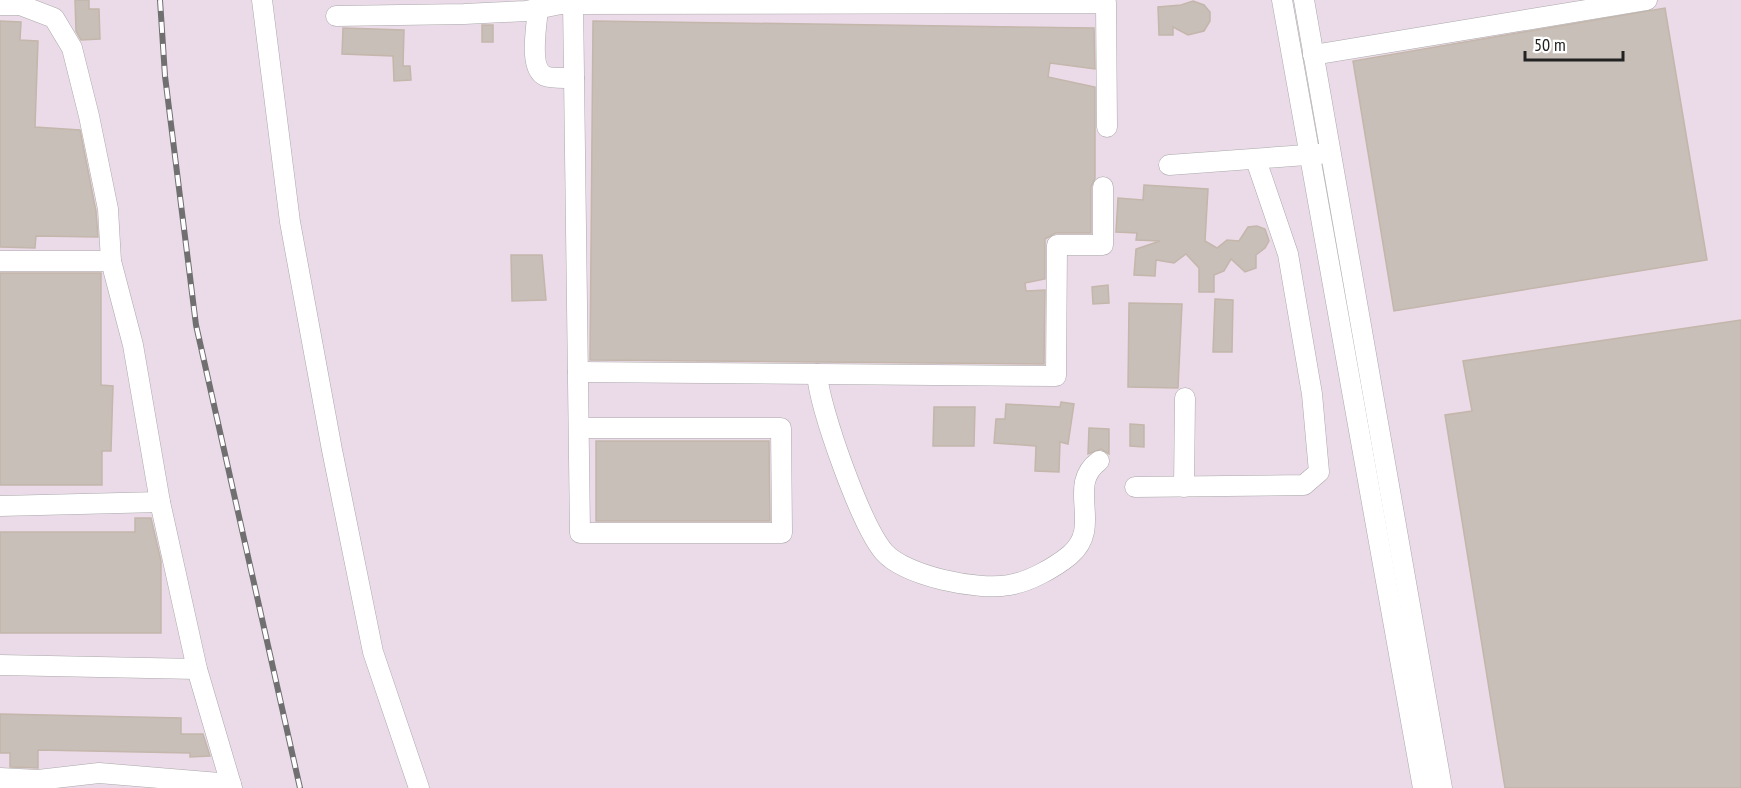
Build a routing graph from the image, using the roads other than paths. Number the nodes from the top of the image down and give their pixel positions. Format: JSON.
{"nodes":[{"id":1,"x":262,"y":0,"type":"edge"},
{"id":2,"x":1282,"y":0,"type":"edge"},
{"id":3,"x":1304,"y":0,"type":"edge"},
{"id":4,"x":1647,"y":0,"type":"edge"},
{"id":5,"x":573,"y":2,"type":"edge"},
{"id":6,"x":0,"y":5,"type":"edge"},
{"id":7,"x":538,"y":8,"type":"junction"},
{"id":8,"x":336,"y":16,"type":"dead end"},
{"id":9,"x":1313,"y":55,"type":"junction"},
{"id":10,"x":574,"y":78,"type":"junction"},
{"id":11,"x":1107,"y":126,"type":"dead end"},
{"id":12,"x":1332,"y":152,"type":"junction"},
{"id":13,"x":1309,"y":156,"type":"junction"},
{"id":14,"x":1256,"y":160,"type":"junction"},
{"id":15,"x":1169,"y":165,"type":"dead end"},
{"id":16,"x":1103,"y":188,"type":"dead end"},
{"id":17,"x":0,"y":261,"type":"edge"},
{"id":18,"x":111,"y":261,"type":"junction"},
{"id":19,"x":578,"y":372,"type":"junction"},
{"id":20,"x":817,"y":375,"type":"junction"},
{"id":21,"x":1185,"y":398,"type":"dead end"},
{"id":22,"x":579,"y":428,"type":"junction"},
{"id":23,"x":1099,"y":462,"type":"dead end"},
{"id":24,"x":1135,"y":487,"type":"dead end"},
{"id":25,"x":1184,"y":487,"type":"junction"},
{"id":26,"x":160,"y":502,"type":"junction"},
{"id":27,"x":0,"y":506,"type":"edge"},
{"id":28,"x":1403,"y":618,"type":"junction"},
{"id":29,"x":0,"y":665,"type":"edge"},
{"id":30,"x":197,"y":669,"type":"junction"},
{"id":31,"x":0,"y":778,"type":"edge"},
{"id":32,"x":232,"y":786,"type":"edge"},
{"id":33,"x":419,"y":788,"type":"edge"},
{"id":34,"x":1423,"y":788,"type":"edge"},
{"id":35,"x":1442,"y":788,"type":"edge"}],
"edges":[{"from":1,"to":33,"type":"street"},
{"from":2,"to":13,"type":"street"},
{"from":3,"to":9,"type":"street"},
{"from":4,"to":9,"type":"street"},
{"from":5,"to":7,"type":"street"},
{"from":5,"to":10,"type":"street"},
{"from":5,"to":11,"type":"street"},
{"from":6,"to":18,"type":"street"},
{"from":7,"to":8,"type":"street"},
{"from":7,"to":10,"type":"street"},
{"from":9,"to":12,"type":"street"},
{"from":10,"to":19,"type":"street"},
{"from":12,"to":13,"type":"street"},
{"from":12,"to":28,"type":"street"},
{"from":13,"to":14,"type":"street"},
{"from":13,"to":28,"type":"street"},
{"from":14,"to":15,"type":"street"},
{"from":14,"to":25,"type":"street"},
{"from":16,"to":20,"type":"street"},
{"from":17,"to":18,"type":"street"},
{"from":18,"to":26,"type":"street"},
{"from":19,"to":20,"type":"street"},
{"from":19,"to":22,"type":"street"},
{"from":20,"to":23,"type":"street"},
{"from":21,"to":25,"type":"street"},
{"from":22,"to":22,"type":"street"},
{"from":24,"to":25,"type":"street"},
{"from":26,"to":27,"type":"street"},
{"from":26,"to":30,"type":"street"},
{"from":28,"to":34,"type":"street"},
{"from":28,"to":35,"type":"street"},
{"from":29,"to":30,"type":"street"},
{"from":30,"to":32,"type":"street"},
{"from":31,"to":32,"type":"street"}]}
